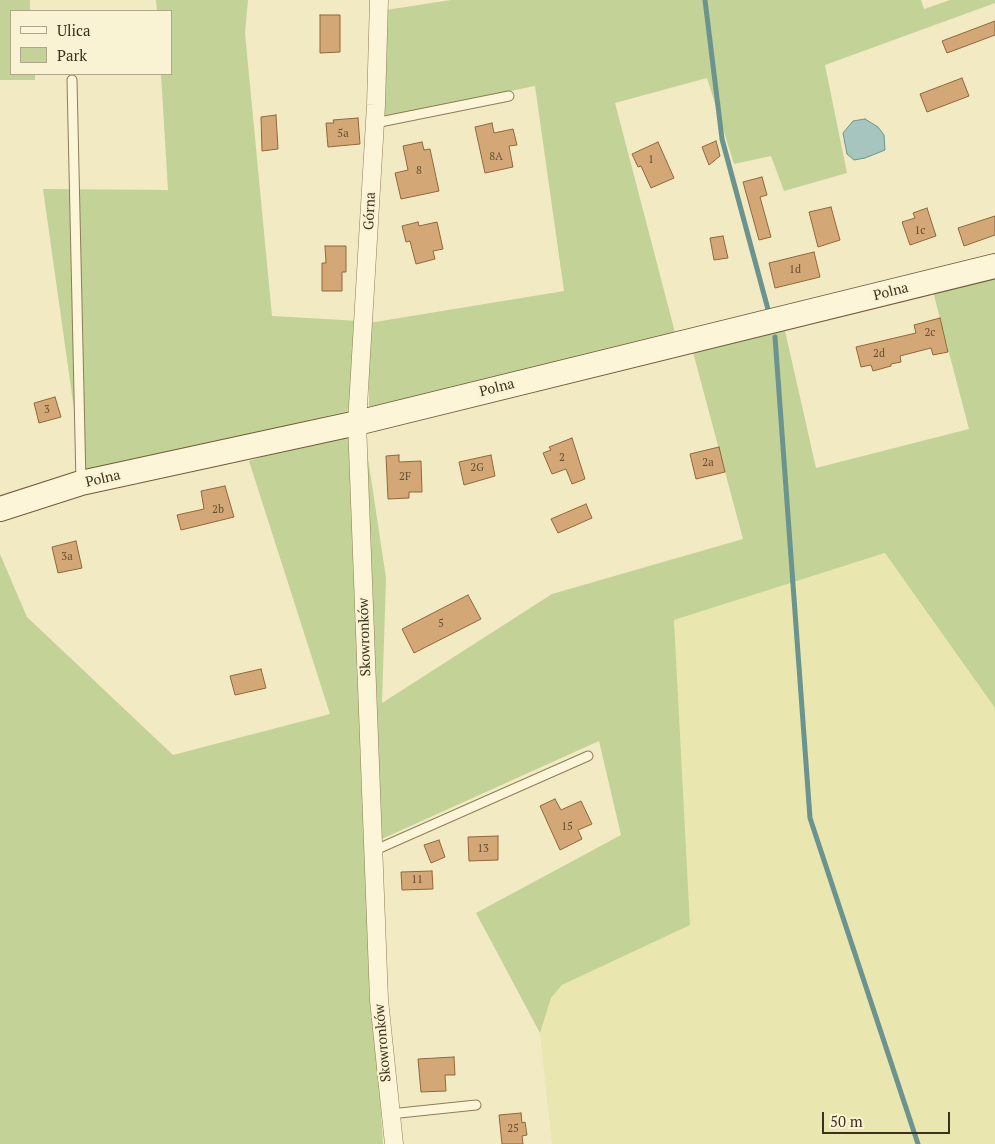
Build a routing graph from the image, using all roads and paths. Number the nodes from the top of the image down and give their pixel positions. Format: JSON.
{"nodes":[{"id":1,"x":379,"y":0,"type":"edge"},
{"id":2,"x":72,"y":80,"type":"dead end"},
{"id":3,"x":508,"y":96,"type":"dead end"},
{"id":4,"x":375,"y":123,"type":"junction"},
{"id":5,"x":995,"y":266,"type":"edge"},
{"id":6,"x":357,"y":423,"type":"junction"},
{"id":7,"x":81,"y":483,"type":"junction"},
{"id":8,"x":0,"y":509,"type":"edge"},
{"id":9,"x":588,"y":756,"type":"dead end"},
{"id":10,"x":373,"y":851,"type":"junction"},
{"id":11,"x":476,"y":1106,"type":"dead end"},
{"id":12,"x":390,"y":1114,"type":"junction"},
{"id":13,"x":394,"y":1144,"type":"edge"}],
"edges":[{"from":1,"to":4,"type":"street","name":"Górna"},
{"from":2,"to":7,"type":"lane"},
{"from":3,"to":4,"type":"lane"},
{"from":4,"to":6,"type":"street","name":"Górna"},
{"from":5,"to":6,"type":"street","name":"Polna"},
{"from":6,"to":7,"type":"street","name":"Polna"},
{"from":6,"to":10,"type":"street","name":"Skowronków"},
{"from":7,"to":8,"type":"street","name":"Polna"},
{"from":9,"to":10,"type":"lane"},
{"from":10,"to":12,"type":"street","name":"Skowronków"},
{"from":11,"to":12,"type":"lane"},
{"from":12,"to":13,"type":"street","name":"Skowronków"}]}
